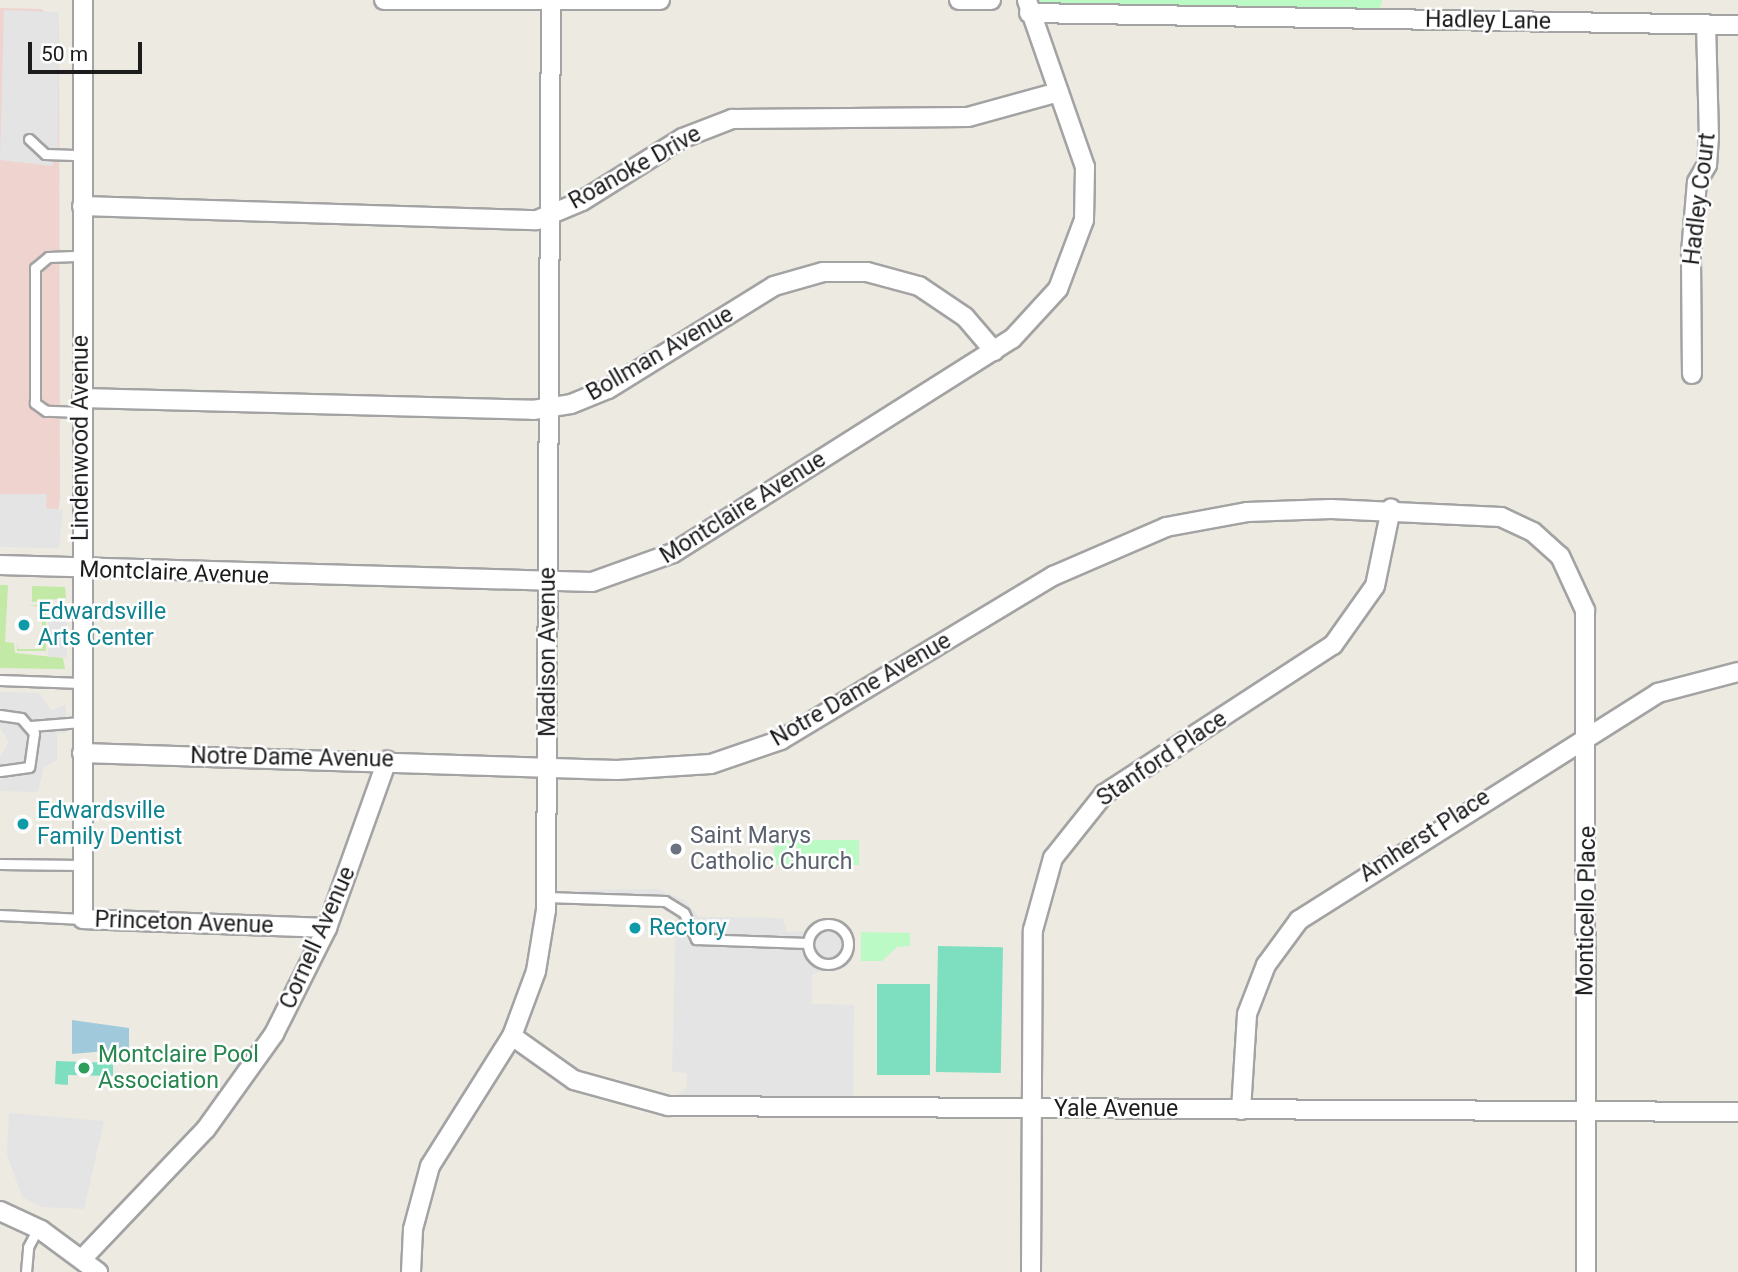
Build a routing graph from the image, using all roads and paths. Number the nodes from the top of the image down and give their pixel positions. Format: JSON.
{"nodes":[{"id":1,"x":83,"y":0,"type":"edge"},
{"id":2,"x":384,"y":0,"type":"edge"},
{"id":3,"x":660,"y":0,"type":"edge"},
{"id":4,"x":959,"y":0,"type":"edge"},
{"id":5,"x":991,"y":0,"type":"edge"},
{"id":6,"x":551,"y":1,"type":"edge"},
{"id":7,"x":1028,"y":7,"type":"edge"},
{"id":8,"x":1706,"y":24,"type":"junction"},
{"id":9,"x":1738,"y":25,"type":"edge"},
{"id":10,"x":1059,"y":92,"type":"junction"},
{"id":11,"x":29,"y":138,"type":"dead end"},
{"id":12,"x":82,"y":155,"type":"junction"},
{"id":13,"x":82,"y":206,"type":"junction"},
{"id":14,"x":550,"y":214,"type":"junction"},
{"id":15,"x":82,"y":256,"type":"junction"},
{"id":16,"x":994,"y":351,"type":"junction"},
{"id":17,"x":1692,"y":374,"type":"dead end"},
{"id":18,"x":82,"y":405,"type":"junction"},
{"id":19,"x":550,"y":407,"type":"junction"},
{"id":20,"x":1391,"y":509,"type":"junction"},
{"id":21,"x":1560,"y":556,"type":"joint"},
{"id":22,"x":0,"y":565,"type":"edge"},
{"id":23,"x":81,"y":569,"type":"junction"},
{"id":24,"x":549,"y":583,"type":"junction"},
{"id":25,"x":1738,"y":672,"type":"edge"},
{"id":26,"x":0,"y":680,"type":"edge"},
{"id":27,"x":81,"y":683,"type":"junction"},
{"id":28,"x":0,"y":715,"type":"edge"},
{"id":29,"x":81,"y":722,"type":"junction"},
{"id":30,"x":31,"y":726,"type":"junction"},
{"id":31,"x":1590,"y":733,"type":"junction"},
{"id":32,"x":82,"y":753,"type":"junction"},
{"id":33,"x":387,"y":760,"type":"junction"},
{"id":34,"x":547,"y":766,"type":"junction"},
{"id":35,"x":0,"y":771,"type":"edge"},
{"id":36,"x":0,"y":864,"type":"edge"},
{"id":37,"x":81,"y":865,"type":"junction"},
{"id":38,"x":547,"y":897,"type":"junction"},
{"id":39,"x":0,"y":915,"type":"edge"},
{"id":40,"x":83,"y":919,"type":"junction"},
{"id":41,"x":327,"y":928,"type":"junction"},
{"id":42,"x":807,"y":943,"type":"junction"},
{"id":43,"x":512,"y":1036,"type":"junction"},
{"id":44,"x":1033,"y":1109,"type":"junction"},
{"id":45,"x":1241,"y":1110,"type":"junction"},
{"id":46,"x":1738,"y":1112,"type":"edge"},
{"id":47,"x":1586,"y":1113,"type":"junction"},
{"id":48,"x":0,"y":1211,"type":"edge"},
{"id":49,"x":38,"y":1228,"type":"junction"},
{"id":50,"x":83,"y":1258,"type":"junction"},
{"id":51,"x":26,"y":1272,"type":"edge"},
{"id":52,"x":98,"y":1272,"type":"edge"},
{"id":53,"x":411,"y":1272,"type":"edge"},
{"id":54,"x":1031,"y":1272,"type":"edge"},
{"id":55,"x":1586,"y":1272,"type":"edge"}],
"edges":[{"from":1,"to":12,"type":"street","name":"Lindenwood Avenue"},
{"from":2,"to":6,"type":"street"},
{"from":3,"to":6,"type":"street"},
{"from":4,"to":5,"type":"street"},
{"from":6,"to":14,"type":"street","name":"Madison Avenue"},
{"from":7,"to":8,"type":"street","name":"Hadley Lane"},
{"from":7,"to":10,"type":"street","name":"Montclaire Avenue"},
{"from":8,"to":9,"type":"street","name":"Hadley Lane"},
{"from":8,"to":17,"type":"street","name":"Hadley Court"},
{"from":10,"to":14,"type":"street","name":"Roanoke Drive"},
{"from":10,"to":16,"type":"street","name":"Montclaire Avenue"},
{"from":11,"to":12,"type":"lane"},
{"from":12,"to":13,"type":"street","name":"Lindenwood Avenue"},
{"from":13,"to":14,"type":"street","name":"Roanoke Drive"},
{"from":13,"to":15,"type":"street","name":"Lindenwood Avenue"},
{"from":14,"to":19,"type":"street","name":"Madison Avenue"},
{"from":15,"to":18,"type":"street","name":"Lindenwood Avenue"},
{"from":15,"to":18,"type":"lane"},
{"from":16,"to":19,"type":"street","name":"Bollman Avenue"},
{"from":16,"to":24,"type":"street","name":"Montclaire Avenue"},
{"from":18,"to":19,"type":"street","name":"Bollman Avenue"},
{"from":18,"to":23,"type":"street","name":"Lindenwood Avenue"},
{"from":19,"to":24,"type":"street","name":"Madison Avenue"},
{"from":20,"to":21,"type":"street","name":"Notre Dame Avenue"},
{"from":20,"to":34,"type":"street","name":"Notre Dame Avenue"},
{"from":20,"to":44,"type":"street","name":"Stanford Place"},
{"from":21,"to":31,"type":"street","name":"Monticello Place"},
{"from":22,"to":23,"type":"street","name":"Montclaire Avenue"},
{"from":23,"to":24,"type":"street","name":"Montclaire Avenue"},
{"from":23,"to":27,"type":"street","name":"Lindenwood Avenue"},
{"from":24,"to":34,"type":"street","name":"Madison Avenue"},
{"from":25,"to":31,"type":"street","name":"Amherst Place"},
{"from":26,"to":27,"type":"lane"},
{"from":27,"to":29,"type":"street","name":"Lindenwood Avenue"},
{"from":28,"to":30,"type":"lane"},
{"from":29,"to":30,"type":"lane"},
{"from":29,"to":32,"type":"street","name":"Lindenwood Avenue"},
{"from":30,"to":35,"type":"lane"},
{"from":31,"to":45,"type":"street","name":"Amherst Place"},
{"from":31,"to":47,"type":"street","name":"Monticello Place"},
{"from":32,"to":33,"type":"street","name":"Notre Dame Avenue"},
{"from":32,"to":37,"type":"street","name":"Lindenwood Avenue"},
{"from":33,"to":34,"type":"street","name":"Notre Dame Avenue"},
{"from":33,"to":41,"type":"street","name":"Cornell Avenue"},
{"from":34,"to":38,"type":"street","name":"Madison Avenue"},
{"from":36,"to":37,"type":"lane"},
{"from":37,"to":40,"type":"street","name":"Lindenwood Avenue"},
{"from":38,"to":42,"type":"lane"},
{"from":38,"to":43,"type":"street","name":"Madison Avenue"},
{"from":39,"to":40,"type":"lane"},
{"from":40,"to":41,"type":"street","name":"Princeton Avenue"},
{"from":41,"to":50,"type":"street","name":"Cornell Avenue"},
{"from":42,"to":42,"type":"lane"},
{"from":43,"to":44,"type":"street","name":"Yale Avenue"},
{"from":43,"to":53,"type":"street","name":"Madison Avenue"},
{"from":44,"to":45,"type":"street","name":"Yale Avenue"},
{"from":44,"to":54,"type":"street","name":"Stanford Place"},
{"from":45,"to":47,"type":"street","name":"Yale Avenue"},
{"from":46,"to":47,"type":"street","name":"Yale Avenue"},
{"from":47,"to":55,"type":"street","name":"Monticello Place"},
{"from":48,"to":49,"type":"street"},
{"from":49,"to":50,"type":"street"},
{"from":49,"to":51,"type":"lane"},
{"from":50,"to":52,"type":"street"}]}
